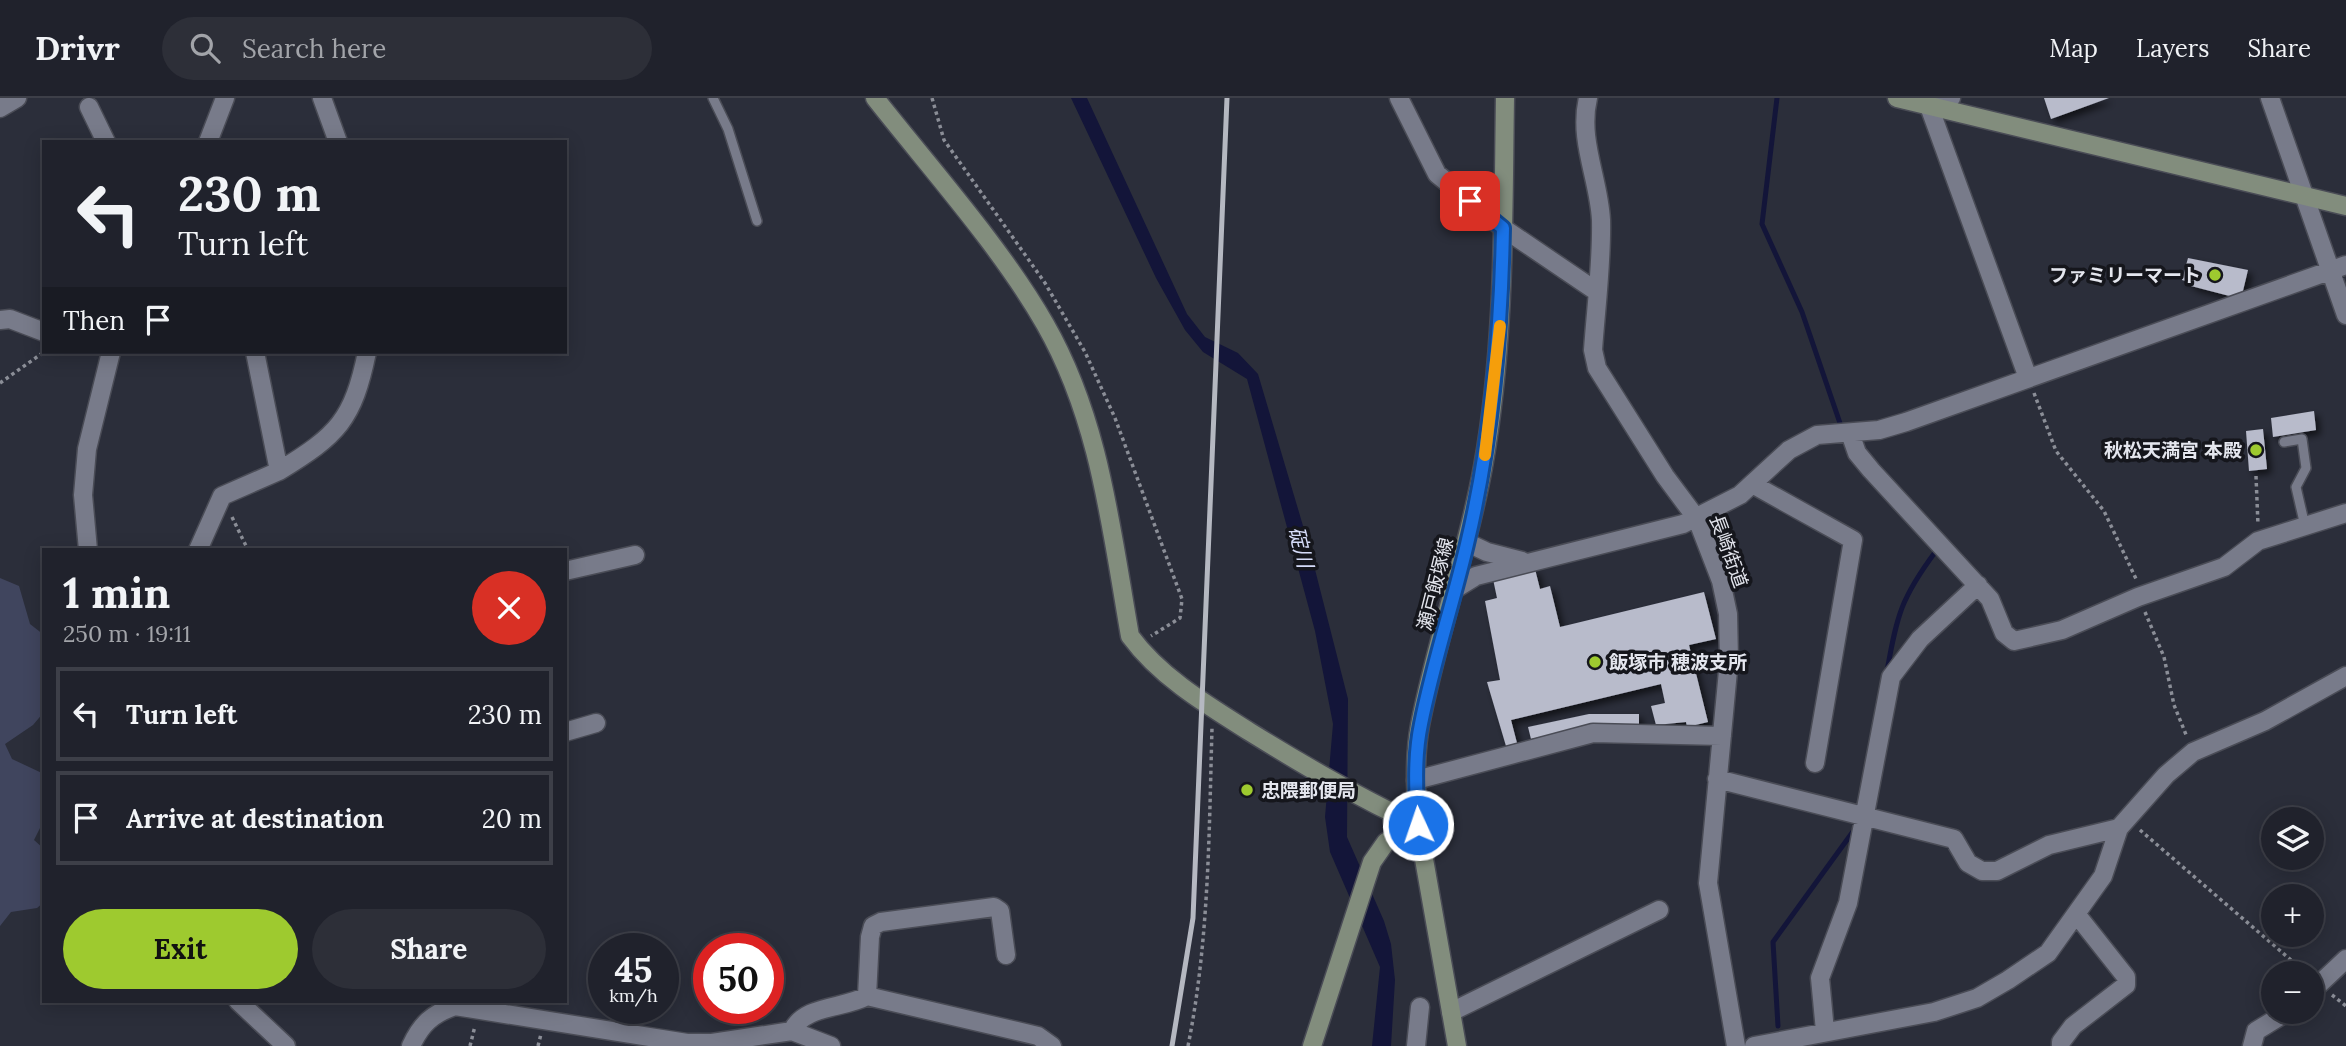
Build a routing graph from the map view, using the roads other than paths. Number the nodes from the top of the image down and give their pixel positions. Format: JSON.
{"nodes":[{"id":1,"x":17,"y":98,"type":"edge"},
{"id":2,"x":225,"y":98,"type":"edge"},
{"id":3,"x":322,"y":98,"type":"edge"},
{"id":4,"x":713,"y":98,"type":"edge"},
{"id":5,"x":875,"y":98,"type":"edge"},
{"id":6,"x":1399,"y":98,"type":"edge"},
{"id":7,"x":1505,"y":98,"type":"edge"},
{"id":8,"x":1588,"y":98,"type":"edge"},
{"id":9,"x":1897,"y":98,"type":"edge"},
{"id":10,"x":1951,"y":98,"type":"edge"},
{"id":11,"x":2270,"y":98,"type":"edge"},
{"id":12,"x":92,"y":101,"type":"edge"},
{"id":13,"x":1928,"y":102,"type":"edge"},
{"id":14,"x":0,"y":108,"type":"edge"},
{"id":15,"x":217,"y":133,"type":"edge"},
{"id":16,"x":105,"y":140,"type":"edge"},
{"id":17,"x":337,"y":140,"type":"edge"},
{"id":18,"x":2303,"y":195,"type":"junction"},
{"id":19,"x":2346,"y":206,"type":"edge"},
{"id":20,"x":757,"y":221,"type":"dead end"},
{"id":21,"x":1503,"y":228,"type":"junction"},
{"id":22,"x":2338,"y":267,"type":"edge"},
{"id":23,"x":1597,"y":291,"type":"junction"},
{"id":24,"x":2346,"y":315,"type":"edge"},
{"id":25,"x":0,"y":320,"type":"edge"},
{"id":26,"x":42,"y":331,"type":"edge"},
{"id":27,"x":111,"y":354,"type":"edge"},
{"id":28,"x":255,"y":354,"type":"edge"},
{"id":29,"x":367,"y":354,"type":"edge"},
{"id":30,"x":2028,"y":378,"type":"junction"},
{"id":31,"x":1850,"y":433,"type":"junction"},
{"id":32,"x":2284,"y":442,"type":"dead end"},
{"id":33,"x":279,"y":471,"type":"junction"},
{"id":34,"x":1754,"y":485,"type":"junction"},
{"id":35,"x":2346,"y":513,"type":"edge"},
{"id":36,"x":1697,"y":519,"type":"junction"},
{"id":37,"x":2305,"y":526,"type":"junction"},
{"id":38,"x":1468,"y":543,"type":"junction"},
{"id":39,"x":88,"y":548,"type":"edge"},
{"id":40,"x":199,"y":548,"type":"edge"},
{"id":41,"x":635,"y":555,"type":"dead end"},
{"id":42,"x":1529,"y":561,"type":"junction"},
{"id":43,"x":567,"y":572,"type":"edge"},
{"id":44,"x":1978,"y":585,"type":"junction"},
{"id":45,"x":1455,"y":589,"type":"junction"},
{"id":46,"x":2346,"y":676,"type":"edge"},
{"id":47,"x":596,"y":723,"type":"dead end"},
{"id":48,"x":567,"y":731,"type":"edge"},
{"id":49,"x":1723,"y":736,"type":"junction"},
{"id":50,"x":1815,"y":763,"type":"dead end"},
{"id":51,"x":1416,"y":779,"type":"junction"},
{"id":52,"x":1717,"y":779,"type":"junction"},
{"id":53,"x":1864,"y":816,"type":"junction"},
{"id":54,"x":2123,"y":824,"type":"junction"},
{"id":55,"x":1418,"y":825,"type":"junction"},
{"id":56,"x":1659,"y":910,"type":"dead end"},
{"id":57,"x":2077,"y":915,"type":"junction"},
{"id":58,"x":1006,"y":955,"type":"dead end"},
{"id":59,"x":2346,"y":959,"type":"edge"},
{"id":60,"x":2324,"y":980,"type":"edge"},
{"id":61,"x":867,"y":996,"type":"junction"},
{"id":62,"x":240,"y":1003,"type":"edge"},
{"id":63,"x":1420,"y":1007,"type":"dead end"},
{"id":64,"x":1451,"y":1012,"type":"junction"},
{"id":65,"x":2267,"y":1024,"type":"edge"},
{"id":66,"x":792,"y":1031,"type":"junction"},
{"id":67,"x":1825,"y":1031,"type":"junction"},
{"id":68,"x":286,"y":1046,"type":"edge"},
{"id":69,"x":411,"y":1046,"type":"edge"},
{"id":70,"x":831,"y":1046,"type":"edge"},
{"id":71,"x":1052,"y":1046,"type":"edge"},
{"id":72,"x":1312,"y":1046,"type":"edge"},
{"id":73,"x":1416,"y":1046,"type":"edge"},
{"id":74,"x":1457,"y":1046,"type":"edge"},
{"id":75,"x":1737,"y":1046,"type":"edge"},
{"id":76,"x":1754,"y":1046,"type":"edge"},
{"id":77,"x":2062,"y":1046,"type":"edge"},
{"id":78,"x":2252,"y":1046,"type":"edge"}],
"edges":[{"from":1,"to":14,"type":"street"},
{"from":2,"to":15,"type":"street"},
{"from":3,"to":17,"type":"street"},
{"from":4,"to":20,"type":"lane"},
{"from":5,"to":55,"type":"street"},
{"from":6,"to":21,"type":"street"},
{"from":7,"to":21,"type":"street","name":"瀬戸飯塚線"},
{"from":8,"to":23,"type":"street","name":"長崎街道"},
{"from":9,"to":13,"type":"street"},
{"from":10,"to":13,"type":"street"},
{"from":11,"to":18,"type":"street"},
{"from":12,"to":16,"type":"street"},
{"from":13,"to":18,"type":"street"},
{"from":13,"to":30,"type":"street"},
{"from":18,"to":19,"type":"street"},
{"from":18,"to":22,"type":"street"},
{"from":21,"to":23,"type":"street"},
{"from":21,"to":38,"type":"street","name":"瀬戸飯塚線"},
{"from":22,"to":24,"type":"street"},
{"from":22,"to":30,"type":"street"},
{"from":23,"to":36,"type":"street","name":"長崎街道"},
{"from":25,"to":26,"type":"street"},
{"from":27,"to":39,"type":"street"},
{"from":28,"to":33,"type":"street"},
{"from":29,"to":33,"type":"street"},
{"from":30,"to":31,"type":"street"},
{"from":31,"to":34,"type":"street"},
{"from":31,"to":44,"type":"street"},
{"from":32,"to":37,"type":"lane"},
{"from":33,"to":40,"type":"street"},
{"from":34,"to":36,"type":"street"},
{"from":34,"to":50,"type":"street"},
{"from":35,"to":37,"type":"street"},
{"from":36,"to":42,"type":"street"},
{"from":36,"to":49,"type":"street","name":"長崎街道"},
{"from":37,"to":44,"type":"street"},
{"from":38,"to":42,"type":"street"},
{"from":38,"to":45,"type":"street","name":"瀬戸飯塚線"},
{"from":41,"to":43,"type":"street"},
{"from":42,"to":45,"type":"street"},
{"from":44,"to":53,"type":"street"},
{"from":45,"to":51,"type":"street","name":"瀬戸飯塚線"},
{"from":46,"to":54,"type":"street"},
{"from":47,"to":48,"type":"street"},
{"from":49,"to":51,"type":"street"},
{"from":49,"to":52,"type":"street","name":"長崎街道"},
{"from":51,"to":55,"type":"street","name":"瀬戸飯塚線"},
{"from":52,"to":53,"type":"street"},
{"from":52,"to":75,"type":"street","name":"長崎街道"},
{"from":53,"to":54,"type":"street"},
{"from":53,"to":67,"type":"street"},
{"from":54,"to":57,"type":"street"},
{"from":55,"to":64,"type":"street","name":"瀬戸飯塚線"},
{"from":55,"to":72,"type":"street"},
{"from":56,"to":64,"type":"street"},
{"from":57,"to":67,"type":"street"},
{"from":57,"to":77,"type":"street"},
{"from":58,"to":61,"type":"street"},
{"from":59,"to":60,"type":"street"},
{"from":61,"to":66,"type":"street"},
{"from":61,"to":71,"type":"street"},
{"from":62,"to":68,"type":"street"},
{"from":63,"to":73,"type":"street"},
{"from":64,"to":74,"type":"street","name":"瀬戸飯塚線"},
{"from":65,"to":78,"type":"street"},
{"from":66,"to":69,"type":"street"},
{"from":66,"to":70,"type":"street"},
{"from":67,"to":76,"type":"street"}]}
